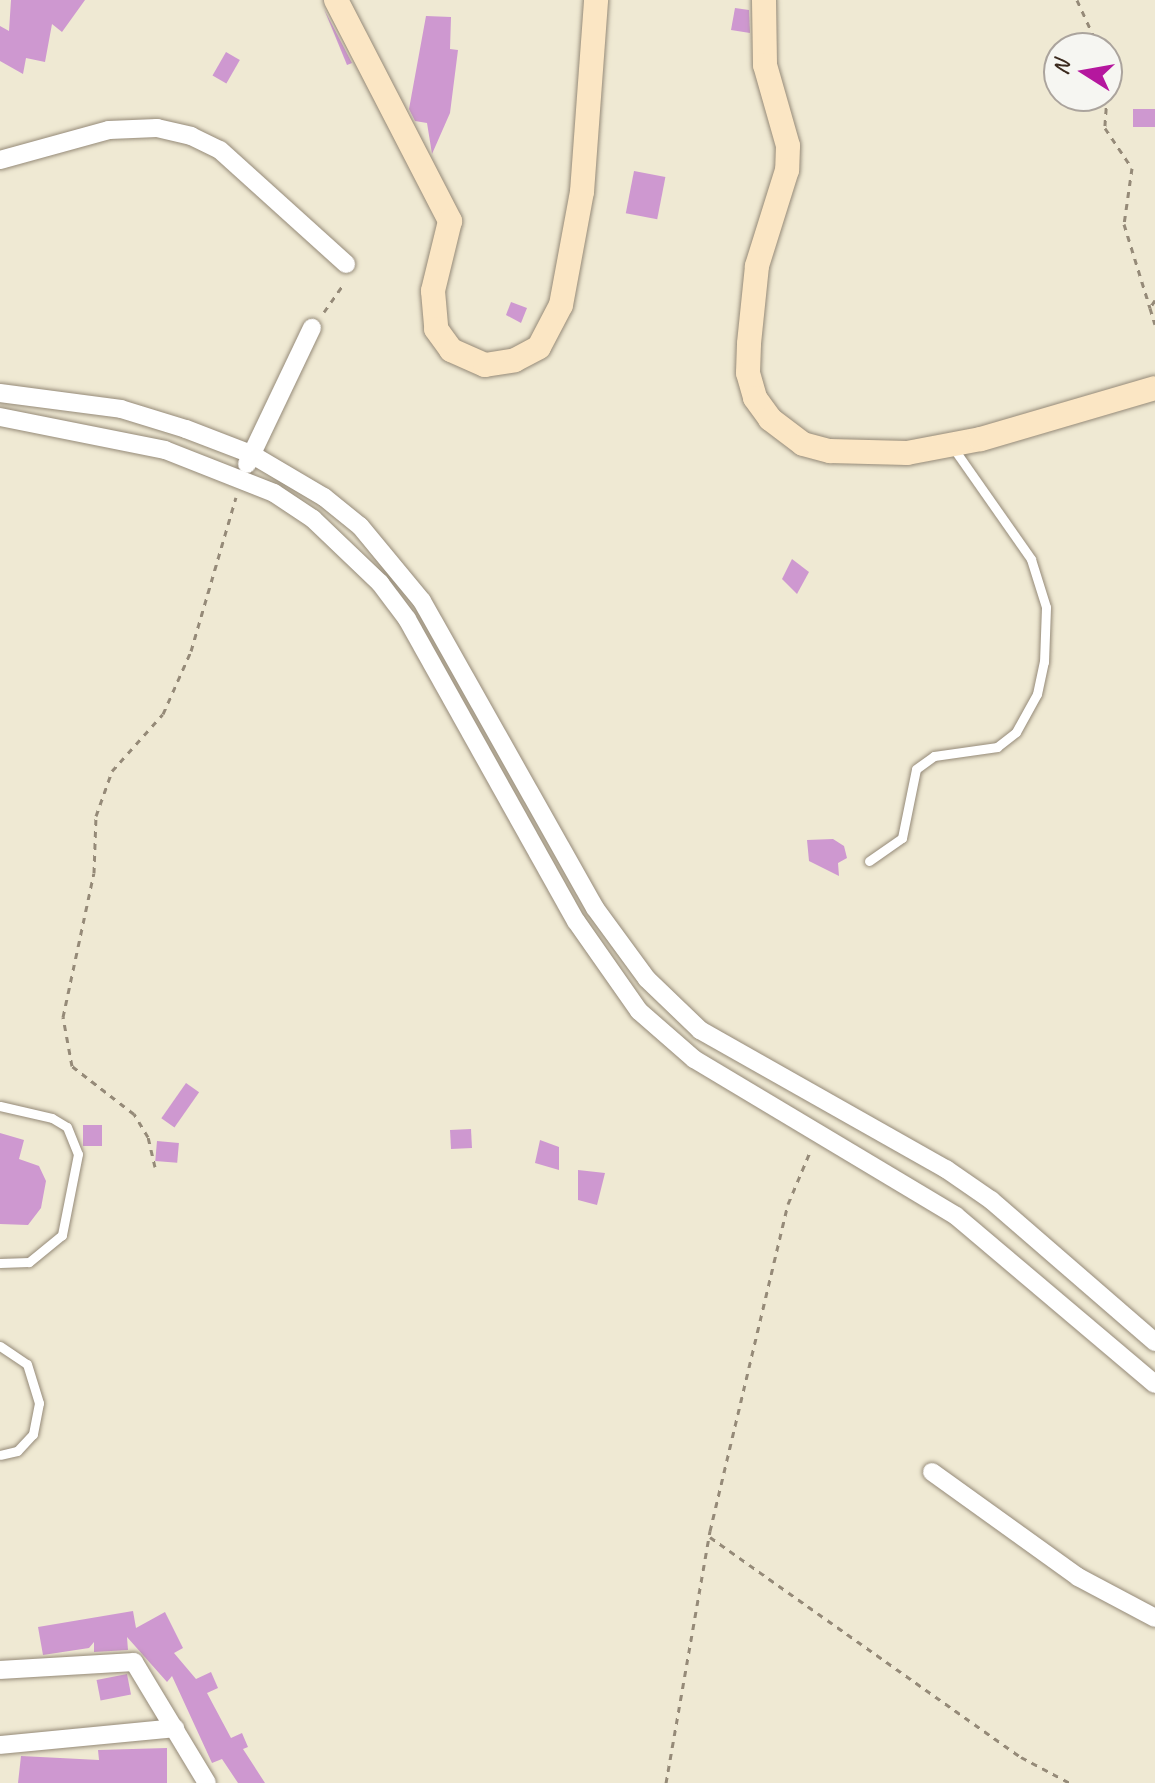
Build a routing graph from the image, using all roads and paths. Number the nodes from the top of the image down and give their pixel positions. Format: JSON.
{"nodes":[{"id":1,"x":336,"y":0,"type":"edge"},
{"id":2,"x":596,"y":0,"type":"edge"},
{"id":3,"x":764,"y":0,"type":"edge"},
{"id":4,"x":1077,"y":0,"type":"edge"},
{"id":5,"x":1092,"y":32,"type":"edge"},
{"id":6,"x":1106,"y":112,"type":"edge"},
{"id":7,"x":0,"y":160,"type":"edge"},
{"id":8,"x":346,"y":264,"type":"joint"},
{"id":9,"x":1155,"y":300,"type":"edge"},
{"id":10,"x":1150,"y":308,"type":"junction"},
{"id":11,"x":1155,"y":324,"type":"edge"},
{"id":12,"x":312,"y":328,"type":"joint"},
{"id":13,"x":1155,"y":388,"type":"edge"},
{"id":14,"x":0,"y":393,"type":"edge"},
{"id":15,"x":0,"y":417,"type":"edge"},
{"id":16,"x":952,"y":445,"type":"junction"},
{"id":17,"x":251,"y":454,"type":"junction"},
{"id":18,"x":241,"y":478,"type":"junction"},
{"id":19,"x":461,"y":668,"type":"junction"},
{"id":20,"x":440,"y":683,"type":"junction"},
{"id":21,"x":869,"y":861,"type":"dead end"},
{"id":22,"x":595,"y":908,"type":"junction"},
{"id":23,"x":576,"y":921,"type":"junction"},
{"id":24,"x":830,"y":1102,"type":"junction"},
{"id":25,"x":0,"y":1106,"type":"edge"},
{"id":26,"x":817,"y":1134,"type":"junction"},
{"id":27,"x":155,"y":1167,"type":"dead end"},
{"id":28,"x":0,"y":1263,"type":"edge"},
{"id":29,"x":1155,"y":1342,"type":"edge"},
{"id":30,"x":0,"y":1346,"type":"edge"},
{"id":31,"x":1155,"y":1384,"type":"edge"},
{"id":32,"x":0,"y":1455,"type":"edge"},
{"id":33,"x":932,"y":1472,"type":"dead end"},
{"id":34,"x":709,"y":1537,"type":"junction"},
{"id":35,"x":1155,"y":1618,"type":"edge"},
{"id":36,"x":0,"y":1670,"type":"edge"},
{"id":37,"x":175,"y":1728,"type":"junction"},
{"id":38,"x":0,"y":1745,"type":"edge"},
{"id":39,"x":667,"y":1782,"type":"edge"},
{"id":40,"x":207,"y":1783,"type":"edge"},
{"id":41,"x":673,"y":1783,"type":"edge"},
{"id":42,"x":1070,"y":1783,"type":"edge"}],
"edges":[{"from":1,"to":2,"type":"main road"},
{"from":3,"to":16,"type":"main road"},
{"from":4,"to":5,"type":"path"},
{"from":6,"to":10,"type":"path"},
{"from":7,"to":8,"type":"street"},
{"from":8,"to":12,"type":"path"},
{"from":9,"to":10,"type":"path"},
{"from":10,"to":11,"type":"path"},
{"from":12,"to":17,"type":"street"},
{"from":13,"to":16,"type":"main road"},
{"from":14,"to":17,"type":"street"},
{"from":15,"to":18,"type":"street"},
{"from":16,"to":21,"type":"lane"},
{"from":17,"to":18,"type":"street"},
{"from":17,"to":19,"type":"street"},
{"from":18,"to":20,"type":"street"},
{"from":18,"to":27,"type":"path"},
{"from":19,"to":20,"type":"street"},
{"from":19,"to":22,"type":"street"},
{"from":20,"to":23,"type":"street"},
{"from":22,"to":23,"type":"street"},
{"from":22,"to":24,"type":"street"},
{"from":23,"to":26,"type":"street"},
{"from":24,"to":26,"type":"street"},
{"from":24,"to":29,"type":"street"},
{"from":25,"to":28,"type":"lane"},
{"from":26,"to":31,"type":"street"},
{"from":26,"to":34,"type":"path"},
{"from":30,"to":32,"type":"lane"},
{"from":33,"to":35,"type":"street"},
{"from":34,"to":39,"type":"path"},
{"from":34,"to":42,"type":"path"},
{"from":36,"to":37,"type":"street"},
{"from":37,"to":38,"type":"street"},
{"from":37,"to":40,"type":"street"},
{"from":39,"to":41,"type":"path"}]}
